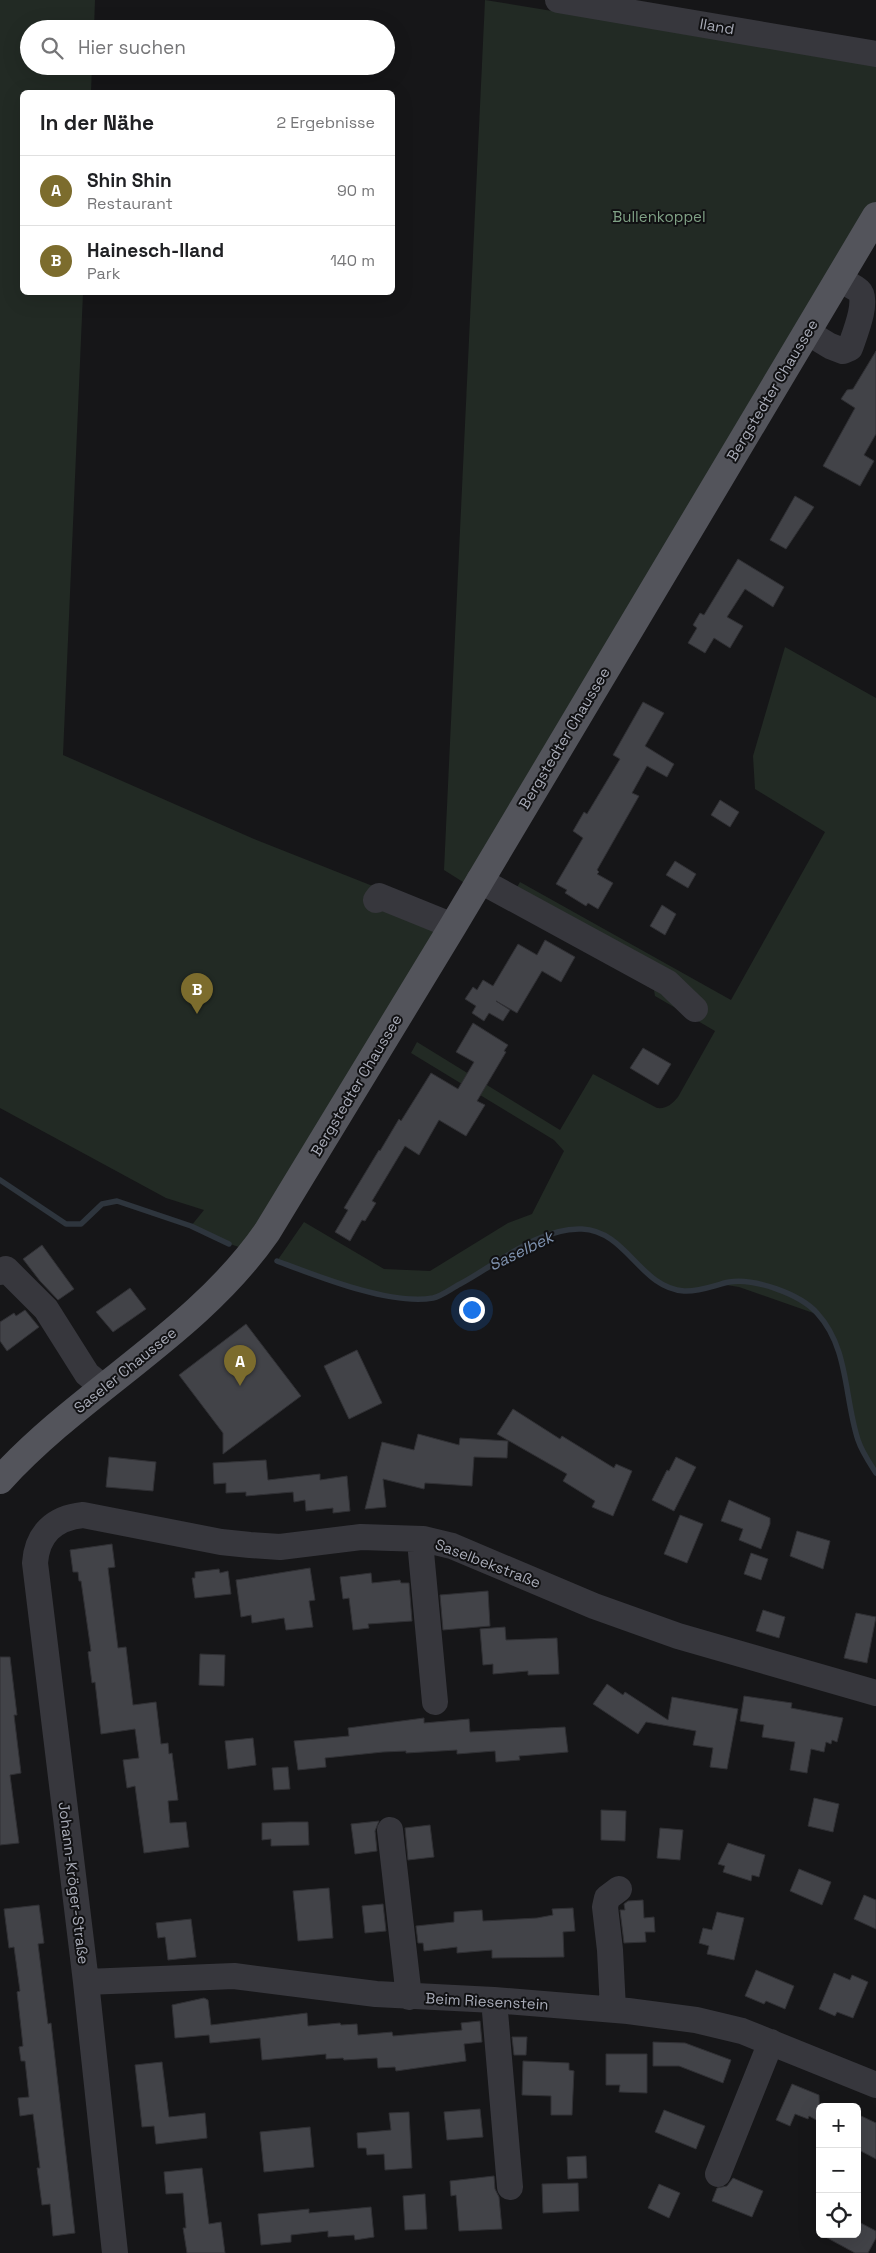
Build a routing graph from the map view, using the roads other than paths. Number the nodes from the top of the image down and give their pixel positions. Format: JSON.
{"nodes":[{"id":1,"x":558,"y":0,"type":"edge"},
{"id":2,"x":623,"y":5,"type":"edge"},
{"id":3,"x":876,"y":54,"type":"edge"},
{"id":4,"x":876,"y":216,"type":"edge"},
{"id":5,"x":838,"y":279,"type":"junction"},
{"id":6,"x":807,"y":332,"type":"junction"},
{"id":7,"x":479,"y":880,"type":"junction"},
{"id":8,"x":392,"y":898,"type":"dead end"},
{"id":9,"x":453,"y":926,"type":"junction"},
{"id":10,"x":695,"y":1009,"type":"dead end"},
{"id":11,"x":249,"y":1258,"type":"joint"},
{"id":12,"x":0,"y":1272,"type":"edge"},
{"id":13,"x":103,"y":1387,"type":"junction"},
{"id":14,"x":0,"y":1480,"type":"edge"},
{"id":15,"x":58,"y":1522,"type":"joint"},
{"id":16,"x":423,"y":1539,"type":"junction"},
{"id":17,"x":876,"y":1692,"type":"edge"},
{"id":18,"x":435,"y":1702,"type":"dead end"},
{"id":19,"x":390,"y":1830,"type":"dead end"},
{"id":20,"x":619,"y":1889,"type":"dead end"},
{"id":21,"x":86,"y":1982,"type":"junction"},
{"id":22,"x":410,"y":1997,"type":"junction"},
{"id":23,"x":494,"y":2000,"type":"junction"},
{"id":24,"x":612,"y":2009,"type":"junction"},
{"id":25,"x":771,"y":2042,"type":"junction"},
{"id":26,"x":876,"y":2085,"type":"edge"},
{"id":27,"x":718,"y":2174,"type":"dead end"},
{"id":28,"x":510,"y":2187,"type":"dead end"},
{"id":29,"x":115,"y":2253,"type":"edge"}],
"edges":[{"from":1,"to":2,"type":"street","name":"Iland"},
{"from":2,"to":3,"type":"street","name":"Iland"},
{"from":4,"to":5,"type":"main road","name":"Bergstedter Chaussee"},
{"from":5,"to":6,"type":"main road","name":"Bergstedter Chaussee"},
{"from":5,"to":6,"type":"street"},
{"from":6,"to":7,"type":"main road","name":"Bergstedter Chaussee"},
{"from":7,"to":9,"type":"main road","name":"Bergstedter Chaussee"},
{"from":7,"to":10,"type":"street"},
{"from":8,"to":9,"type":"street"},
{"from":9,"to":11,"type":"main road","name":"Bergstedter Chaussee"},
{"from":11,"to":13,"type":"main road","name":"Saseler Chaussee"},
{"from":12,"to":13,"type":"street"},
{"from":13,"to":14,"type":"main road","name":"Saseler Chaussee"},
{"from":15,"to":16,"type":"street","name":"Saselbekstraße"},
{"from":15,"to":21,"type":"street","name":"Johann-Kröger-Straße"},
{"from":16,"to":17,"type":"street","name":"Saselbekstraße"},
{"from":16,"to":18,"type":"street"},
{"from":19,"to":22,"type":"street"},
{"from":20,"to":24,"type":"street"},
{"from":21,"to":22,"type":"street","name":"Beim Riesenstein"},
{"from":21,"to":29,"type":"street","name":"Johann-Kröger-Straße"},
{"from":22,"to":23,"type":"street","name":"Beim Riesenstein"},
{"from":23,"to":24,"type":"street","name":"Beim Riesenstein"},
{"from":23,"to":28,"type":"street"},
{"from":24,"to":25,"type":"street","name":"Beim Riesenstein"},
{"from":25,"to":26,"type":"street","name":"Beim Riesenstein"},
{"from":25,"to":27,"type":"street"}]}
